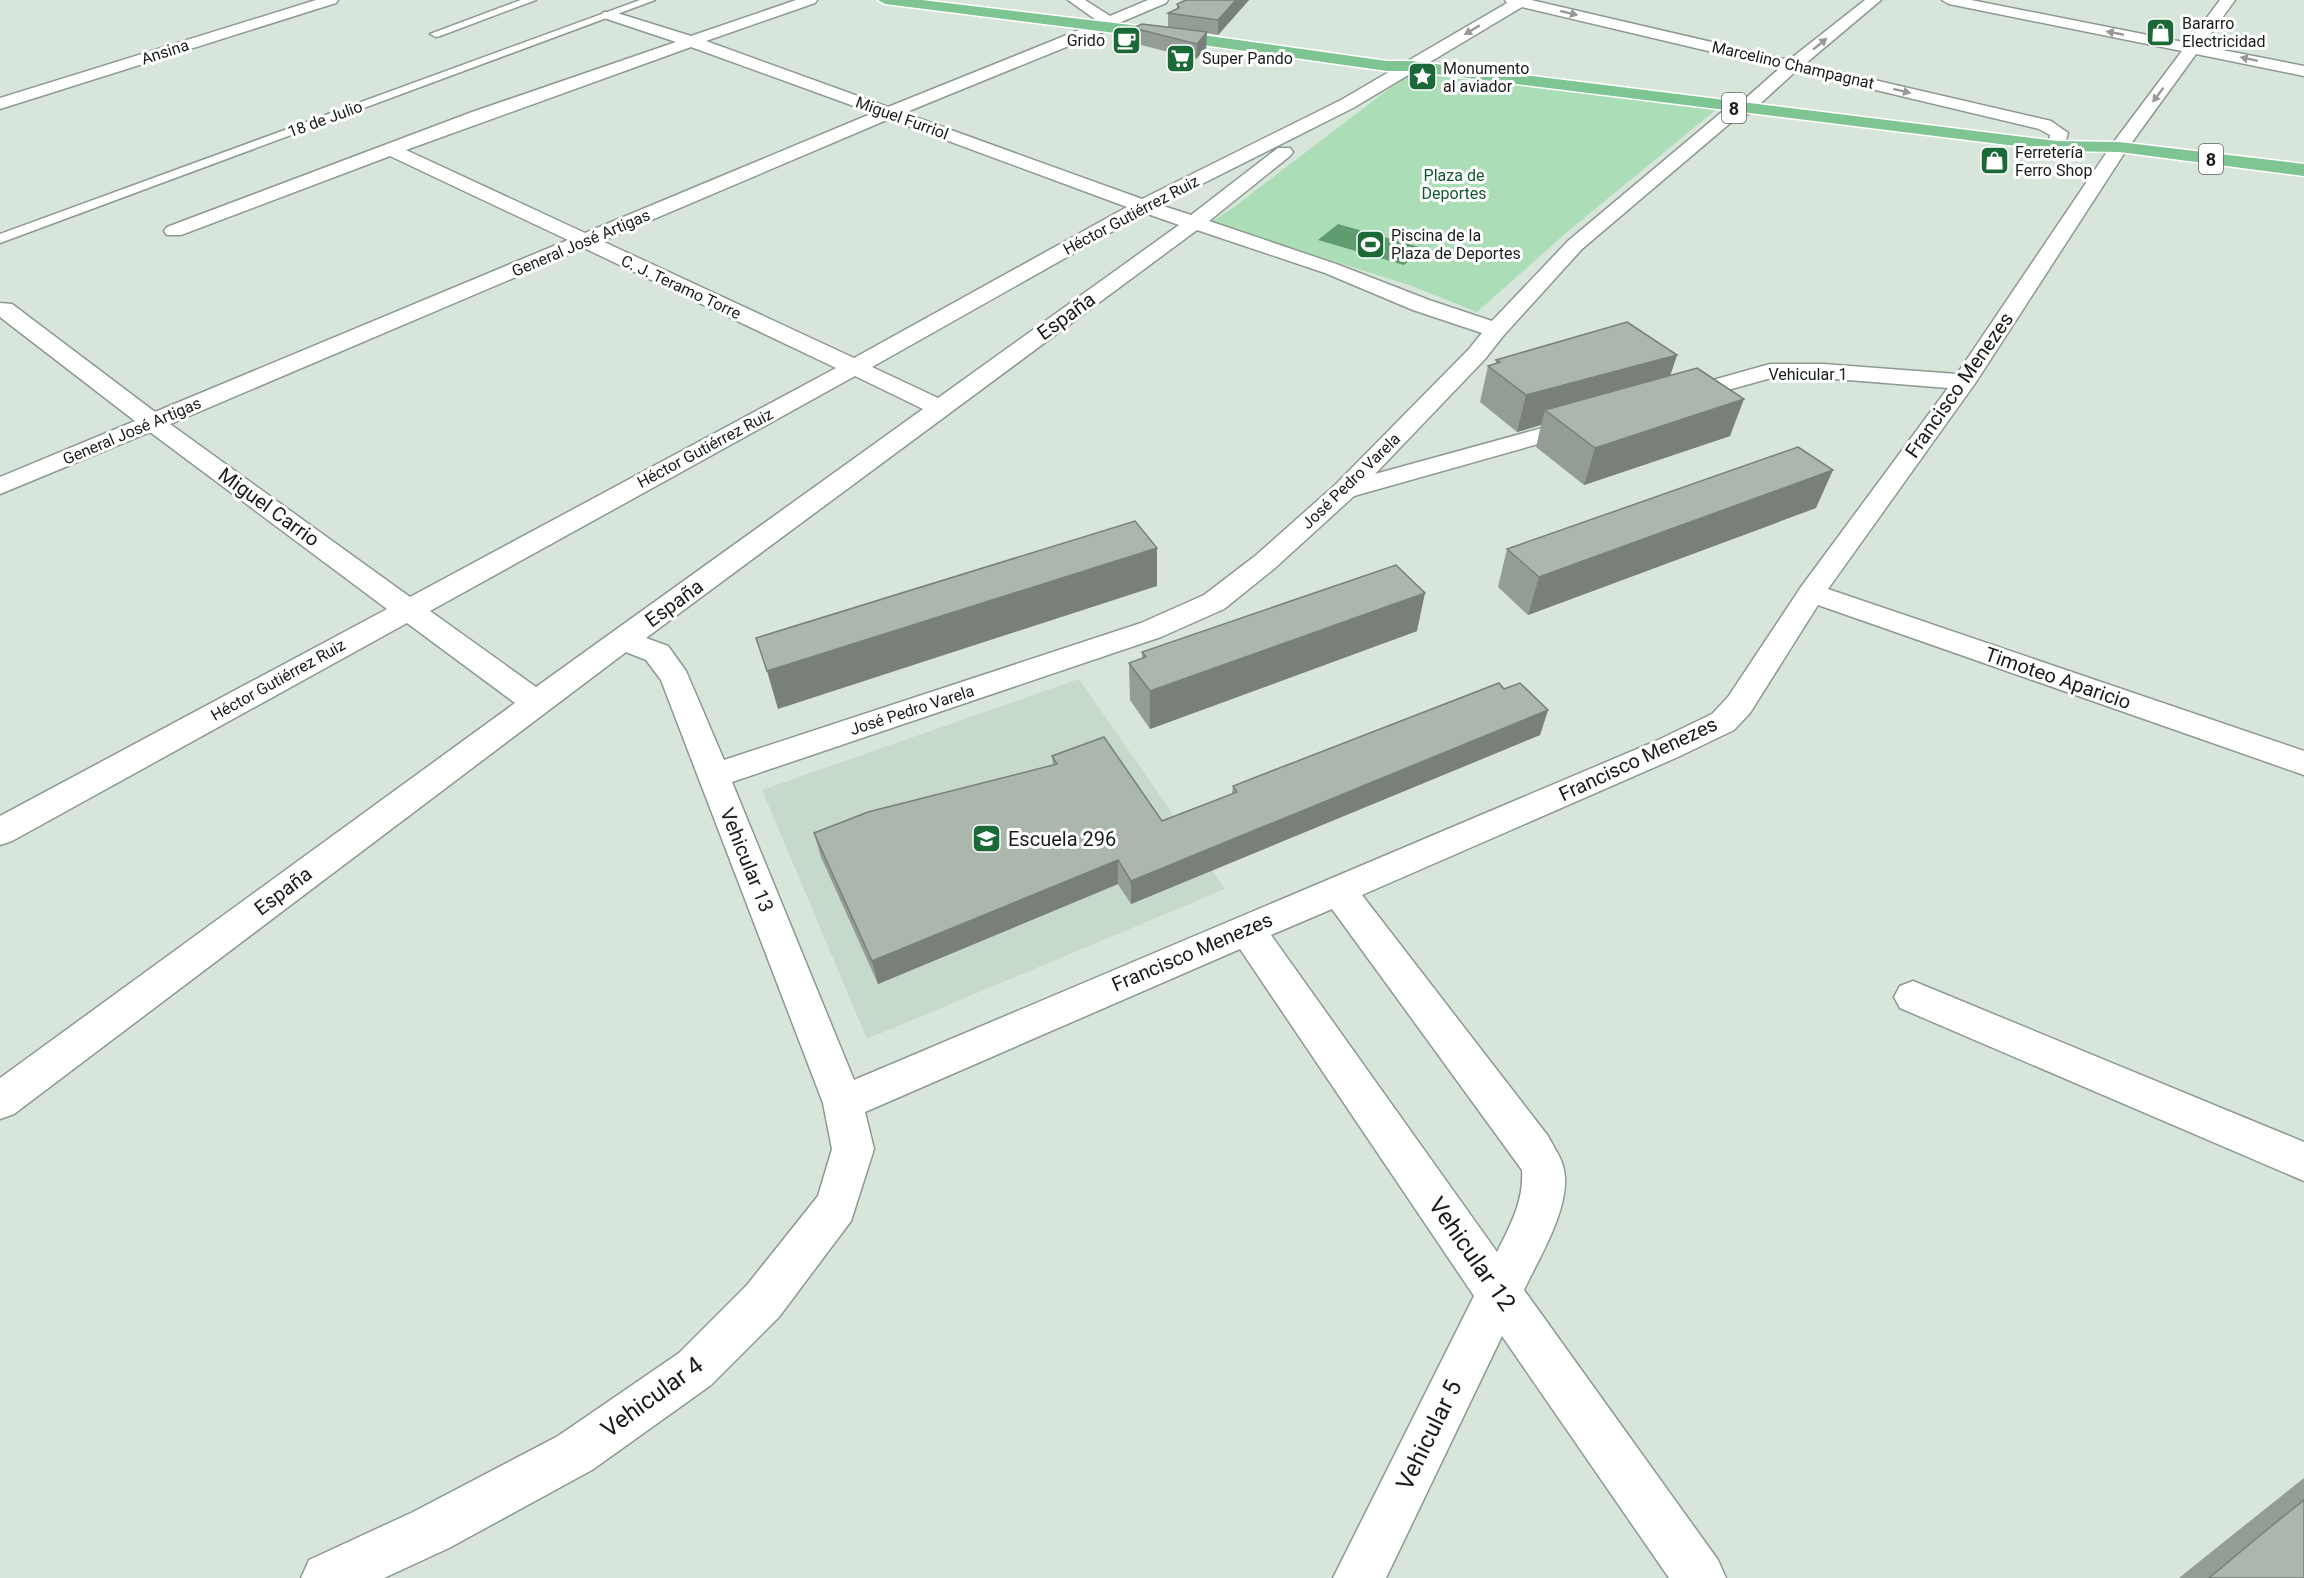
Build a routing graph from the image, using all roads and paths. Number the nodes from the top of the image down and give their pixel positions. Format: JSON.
{"nodes":[{"id":1,"x":331,"y":0,"type":"edge"},
{"id":2,"x":531,"y":0,"type":"edge"},
{"id":3,"x":650,"y":0,"type":"edge"},
{"id":4,"x":810,"y":0,"type":"edge"},
{"id":5,"x":885,"y":0,"type":"edge"},
{"id":6,"x":936,"y":0,"type":"edge"},
{"id":7,"x":1075,"y":0,"type":"edge"},
{"id":8,"x":1161,"y":0,"type":"edge"},
{"id":9,"x":1874,"y":0,"type":"edge"},
{"id":10,"x":1948,"y":0,"type":"edge"},
{"id":11,"x":2228,"y":0,"type":"edge"},
{"id":12,"x":1518,"y":1,"type":"edge"},
{"id":13,"x":609,"y":15,"type":"junction"},
{"id":14,"x":1106,"y":24,"type":"junction"},
{"id":15,"x":436,"y":34,"type":"dead end"},
{"id":16,"x":693,"y":42,"type":"junction"},
{"id":17,"x":2193,"y":48,"type":"junction"},
{"id":18,"x":1793,"y":65,"type":"junction"},
{"id":19,"x":1412,"y":66,"type":"junction"},
{"id":20,"x":2304,"y":71,"type":"edge"},
{"id":21,"x":0,"y":104,"type":"edge"},
{"id":22,"x":1347,"y":104,"type":"junction"},
{"id":23,"x":1744,"y":109,"type":"junction"},
{"id":24,"x":888,"y":113,"type":"junction"},
{"id":25,"x":2057,"y":146,"type":"junction"},
{"id":26,"x":2119,"y":147,"type":"junction"},
{"id":27,"x":390,"y":149,"type":"junction"},
{"id":28,"x":2304,"y":170,"type":"edge"},
{"id":29,"x":1143,"y":206,"type":"junction"},
{"id":30,"x":1194,"y":223,"type":"junction"},
{"id":31,"x":174,"y":231,"type":"dead end"},
{"id":32,"x":0,"y":239,"type":"edge"},
{"id":33,"x":584,"y":242,"type":"junction"},
{"id":34,"x":4,"y":309,"type":"dead end"},
{"id":35,"x":1496,"y":330,"type":"junction"},
{"id":36,"x":855,"y":367,"type":"junction"},
{"id":37,"x":1964,"y":382,"type":"junction"},
{"id":38,"x":1654,"y":403,"type":"edge"},
{"id":39,"x":941,"y":408,"type":"junction"},
{"id":40,"x":1608,"y":416,"type":"edge"},
{"id":41,"x":153,"y":423,"type":"junction"},
{"id":42,"x":0,"y":486,"type":"edge"},
{"id":43,"x":1344,"y":491,"type":"junction"},
{"id":44,"x":1811,"y":593,"type":"junction"},
{"id":45,"x":409,"y":609,"type":"junction"},
{"id":46,"x":624,"y":639,"type":"junction"},
{"id":47,"x":536,"y":703,"type":"junction"},
{"id":48,"x":2304,"y":763,"type":"edge"},
{"id":49,"x":713,"y":776,"type":"junction"},
{"id":50,"x":0,"y":832,"type":"edge"},
{"id":51,"x":1338,"y":890,"type":"junction"},
{"id":52,"x":1247,"y":929,"type":"junction"},
{"id":53,"x":1913,"y":997,"type":"dead end"},
{"id":54,"x":0,"y":1101,"type":"edge"},
{"id":55,"x":843,"y":1103,"type":"junction"},
{"id":56,"x":2304,"y":1162,"type":"edge"},
{"id":57,"x":1498,"y":1292,"type":"junction"},
{"id":58,"x":327,"y":1578,"type":"edge"},
{"id":59,"x":1359,"y":1578,"type":"edge"},
{"id":60,"x":1700,"y":1578,"type":"edge"}],
"edges":[{"from":1,"to":21,"type":"street","name":"Ansina"},
{"from":2,"to":15,"type":"lane"},
{"from":3,"to":13,"type":"lane","name":"18 de Julio"},
{"from":4,"to":16,"type":"street"},
{"from":5,"to":14,"type":"highway","number":"8"},
{"from":6,"to":14,"type":"highway","number":"8"},
{"from":7,"to":14,"type":"street"},
{"from":8,"to":14,"type":"street","name":"General José Artigas"},
{"from":18,"to":9,"type":"street","name":"José Pedro Varela","one_way":true},
{"from":17,"to":10,"type":"street","one_way":true},
{"from":11,"to":17,"type":"street","name":"Francisco Menezes"},
{"from":12,"to":18,"type":"street","name":"Marcelino Champagnat","one_way":true},
{"from":12,"to":19,"type":"street","name":"Héctor Gutiérrez Ruiz","one_way":true},
{"from":13,"to":16,"type":"street","name":"Miguel Furriol"},
{"from":13,"to":32,"type":"lane","name":"18 de Julio"},
{"from":14,"to":19,"type":"highway","number":"8"},
{"from":14,"to":24,"type":"street","name":"General José Artigas"},
{"from":16,"to":24,"type":"street","name":"Miguel Furriol"},
{"from":16,"to":27,"type":"street"},
{"from":20,"to":17,"type":"street","one_way":true},
{"from":17,"to":26,"type":"street","name":"Francisco Menezes","one_way":true},
{"from":18,"to":23,"type":"street","name":"José Pedro Varela"},
{"from":18,"to":25,"type":"street","name":"Marcelino Champagnat","one_way":true},
{"from":19,"to":22,"type":"street","name":"Héctor Gutiérrez Ruiz"},
{"from":19,"to":23,"type":"highway","number":"8"},
{"from":22,"to":29,"type":"street","name":"Héctor Gutiérrez Ruiz"},
{"from":22,"to":30,"type":"street","name":"España"},
{"from":23,"to":25,"type":"highway","number":"8"},
{"from":23,"to":35,"type":"street","name":"José Pedro Varela"},
{"from":24,"to":29,"type":"street","name":"Miguel Furriol"},
{"from":24,"to":33,"type":"street","name":"General José Artigas"},
{"from":25,"to":26,"type":"highway","number":"8"},
{"from":26,"to":28,"type":"highway","number":"8"},
{"from":26,"to":37,"type":"street","name":"Francisco Menezes"},
{"from":27,"to":31,"type":"street"},
{"from":27,"to":33,"type":"street","name":"C. J. Teramo Torre"},
{"from":29,"to":30,"type":"street","name":"Miguel Furriol"},
{"from":29,"to":36,"type":"street","name":"Héctor Gutiérrez Ruiz"},
{"from":30,"to":35,"type":"street","name":"Miguel Furriol"},
{"from":30,"to":39,"type":"street","name":"España"},
{"from":33,"to":36,"type":"street","name":"C. J. Teramo Torre"},
{"from":33,"to":41,"type":"street","name":"General José Artigas"},
{"from":34,"to":41,"type":"street","name":"Miguel Carrio"},
{"from":35,"to":43,"type":"street","name":"José Pedro Varela"},
{"from":36,"to":39,"type":"street","name":"C. J. Teramo Torre"},
{"from":36,"to":45,"type":"street","name":"Héctor Gutiérrez Ruiz"},
{"from":37,"to":38,"type":"street","name":"Vehicular 1"},
{"from":37,"to":44,"type":"street","name":"Francisco Menezes"},
{"from":39,"to":46,"type":"street","name":"España"},
{"from":40,"to":43,"type":"street"},
{"from":41,"to":42,"type":"street","name":"General José Artigas"},
{"from":41,"to":45,"type":"street","name":"Miguel Carrio"},
{"from":43,"to":49,"type":"street","name":"José Pedro Varela"},
{"from":44,"to":48,"type":"street","name":"Timoteo Aparicio"},
{"from":44,"to":51,"type":"street","name":"Francisco Menezes"},
{"from":45,"to":47,"type":"street","name":"Miguel Carrio"},
{"from":45,"to":50,"type":"street","name":"Héctor Gutiérrez Ruiz"},
{"from":46,"to":47,"type":"street","name":"España"},
{"from":46,"to":49,"type":"street","name":"Vehicular 13"},
{"from":47,"to":54,"type":"street","name":"España"},
{"from":49,"to":55,"type":"street","name":"Vehicular 13"},
{"from":51,"to":52,"type":"street","name":"Francisco Menezes"},
{"from":51,"to":57,"type":"street","name":"Vehicular 5"},
{"from":52,"to":55,"type":"street","name":"Francisco Menezes"},
{"from":52,"to":57,"type":"street","name":"Vehicular 12"},
{"from":53,"to":56,"type":"street"},
{"from":55,"to":58,"type":"street","name":"Vehicular 4"},
{"from":57,"to":59,"type":"street","name":"Vehicular 5"},
{"from":57,"to":60,"type":"street","name":"Vehicular 12"}]}
